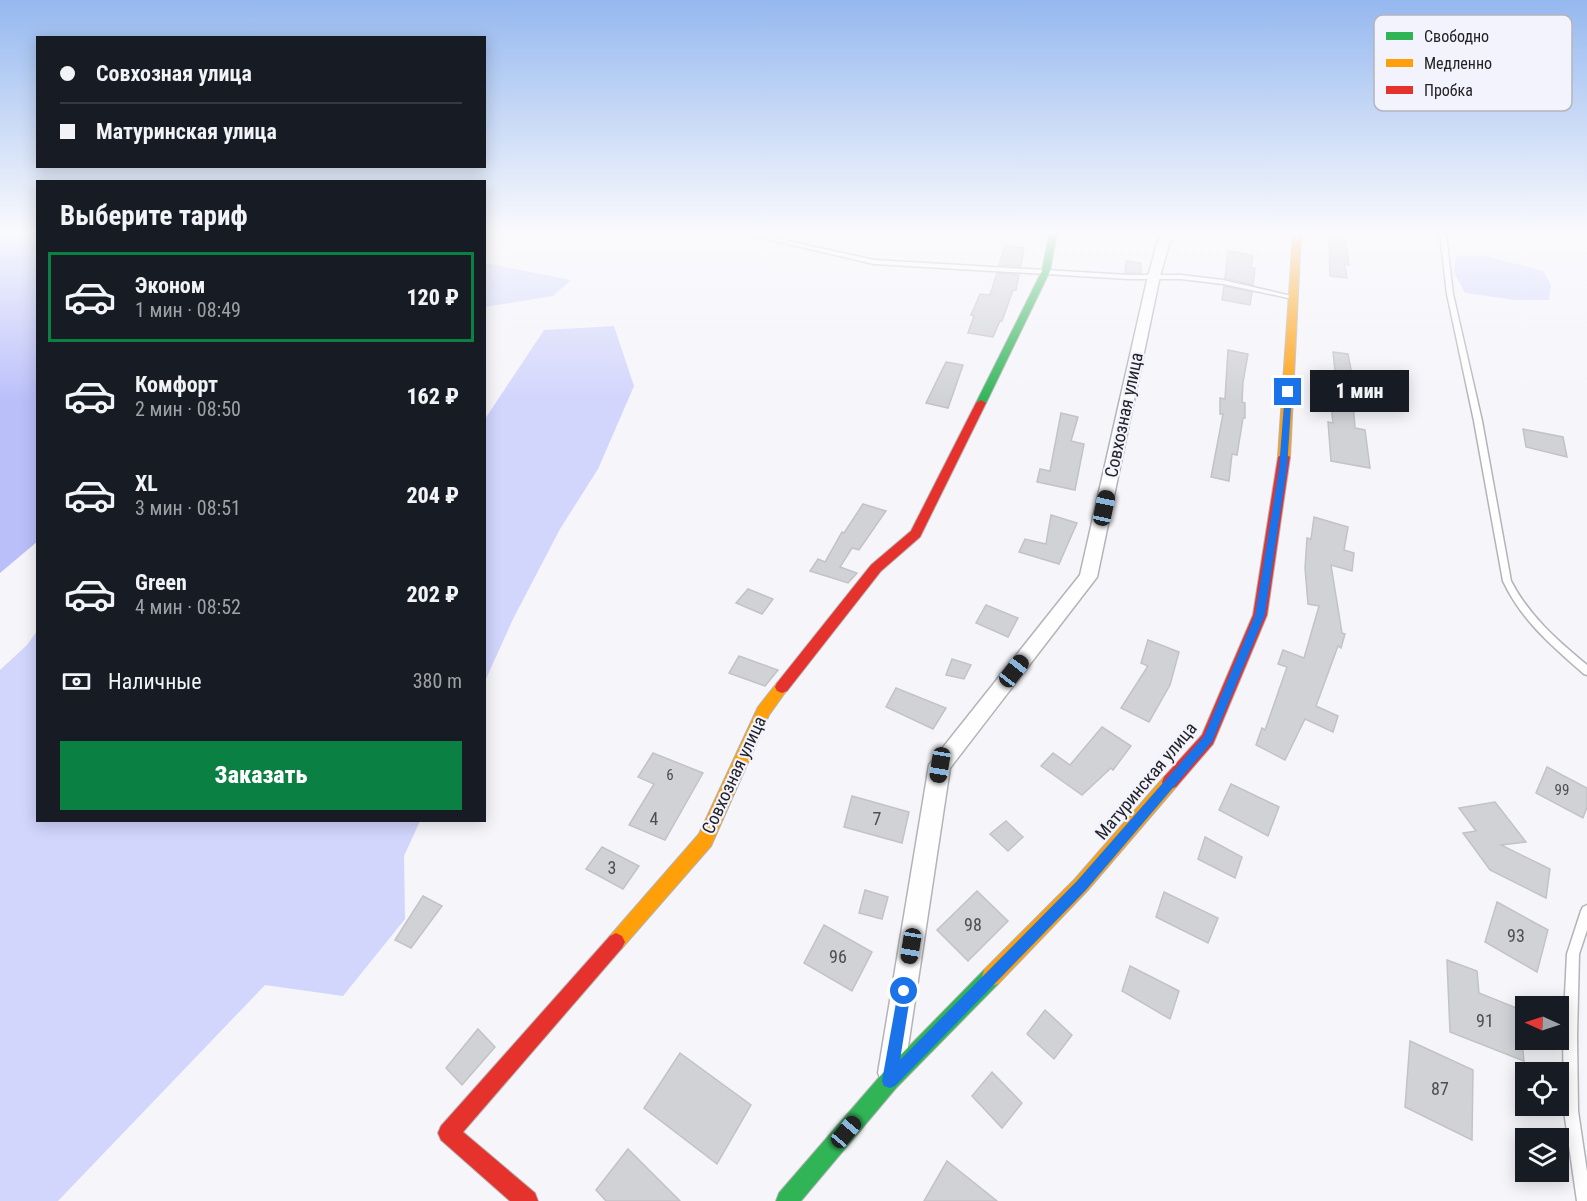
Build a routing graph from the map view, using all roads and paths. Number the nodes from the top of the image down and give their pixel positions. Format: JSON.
{"nodes":[{"id":1,"x":1037,"y":290,"type":"edge"},
{"id":2,"x":1151,"y":290,"type":"edge"},
{"id":3,"x":1261,"y":290,"type":"edge"},
{"id":4,"x":1293,"y":290,"type":"edge"},
{"id":5,"x":1450,"y":290,"type":"edge"},
{"id":6,"x":1293,"y":297,"type":"junction"},
{"id":7,"x":1587,"y":671,"type":"edge"},
{"id":8,"x":1587,"y":911,"type":"edge"},
{"id":9,"x":890,"y":1081,"type":"junction"},
{"id":10,"x":527,"y":1201,"type":"edge"},
{"id":11,"x":787,"y":1201,"type":"edge"},
{"id":12,"x":1584,"y":1201,"type":"edge"}],
"edges":[{"from":1,"to":10,"type":"street","name":"Совхозная улица"},
{"from":2,"to":9,"type":"street","name":"Совхозная улица"},
{"from":3,"to":6,"type":"lane"},
{"from":4,"to":6,"type":"street","name":"Матуринская улица"},
{"from":5,"to":7,"type":"lane"},
{"from":6,"to":9,"type":"street","name":"Матуринская улица"},
{"from":8,"to":12,"type":"lane"},
{"from":9,"to":11,"type":"street","name":"Матуринская улица"}]}
